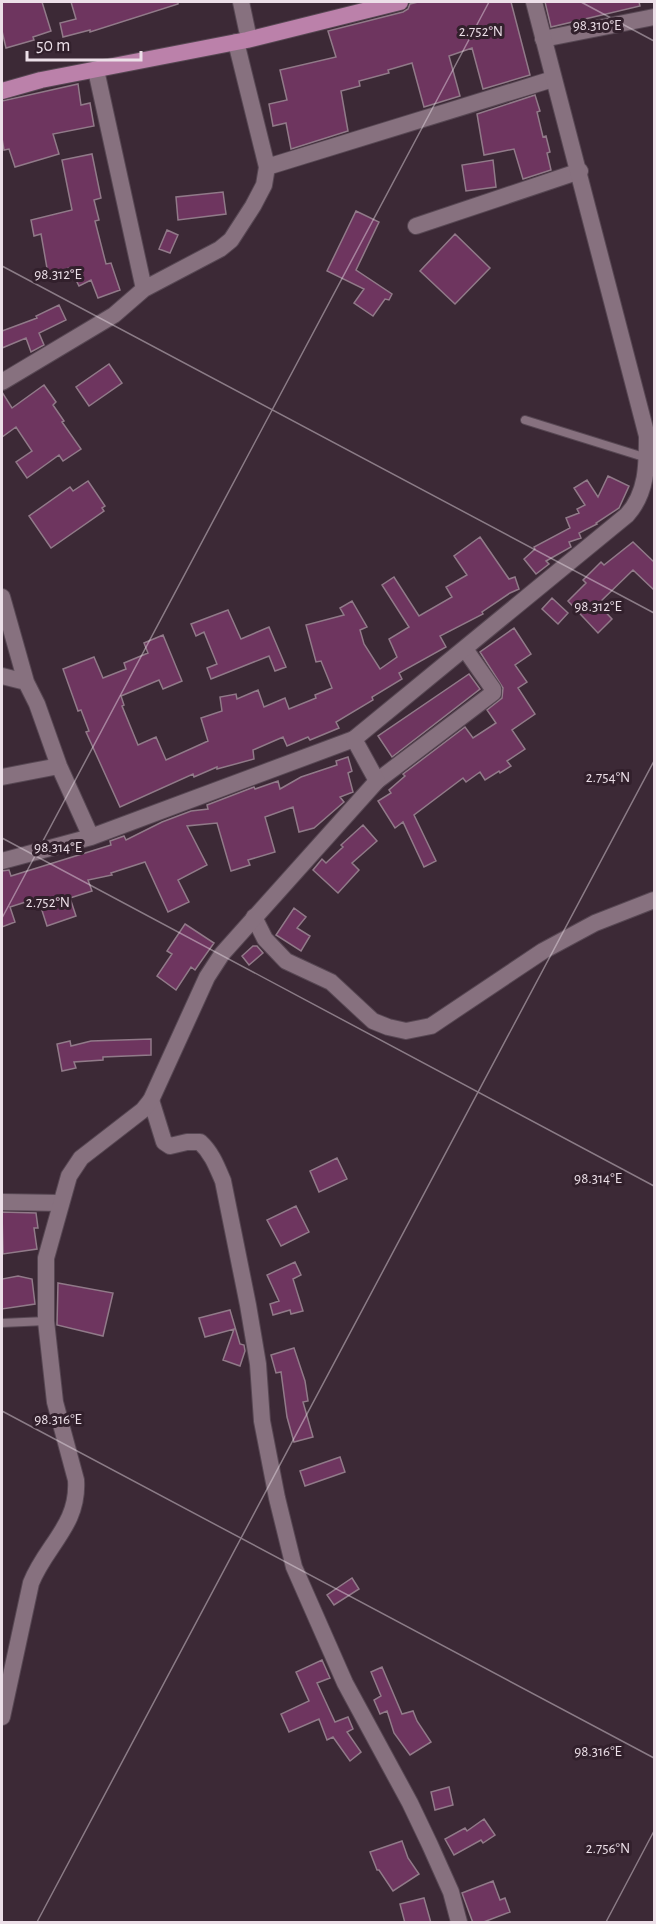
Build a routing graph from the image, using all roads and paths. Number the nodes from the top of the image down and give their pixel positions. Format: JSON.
{"nodes":[{"id":1,"x":241,"y":2,"type":"edge"},
{"id":2,"x":369,"y":2,"type":"edge"},
{"id":3,"x":400,"y":2,"type":"edge"},
{"id":4,"x":534,"y":2,"type":"edge"},
{"id":5,"x":654,"y":17,"type":"edge"},
{"id":6,"x":241,"y":36,"type":"junction"},
{"id":7,"x":543,"y":39,"type":"junction"},
{"id":8,"x":96,"y":70,"type":"junction"},
{"id":9,"x":553,"y":79,"type":"junction"},
{"id":10,"x":2,"y":83,"type":"edge"},
{"id":11,"x":2,"y":91,"type":"edge"},
{"id":12,"x":267,"y":167,"type":"junction"},
{"id":13,"x":579,"y":171,"type":"junction"},
{"id":14,"x":416,"y":226,"type":"dead end"},
{"id":15,"x":144,"y":289,"type":"junction"},
{"id":16,"x":2,"y":382,"type":"edge"},
{"id":17,"x":525,"y":420,"type":"dead end"},
{"id":18,"x":647,"y":458,"type":"junction"},
{"id":19,"x":649,"y":478,"type":"edge"},
{"id":20,"x":2,"y":597,"type":"edge"},
{"id":21,"x":465,"y":650,"type":"junction"},
{"id":22,"x":2,"y":676,"type":"edge"},
{"id":23,"x":26,"y":682,"type":"junction"},
{"id":24,"x":354,"y":739,"type":"junction"},
{"id":25,"x":59,"y":766,"type":"junction"},
{"id":26,"x":2,"y":777,"type":"edge"},
{"id":27,"x":377,"y":781,"type":"junction"},
{"id":28,"x":90,"y":837,"type":"junction"},
{"id":29,"x":2,"y":861,"type":"edge"},
{"id":30,"x":654,"y":900,"type":"edge"},
{"id":31,"x":254,"y":917,"type":"junction"},
{"id":32,"x":151,"y":1100,"type":"junction"},
{"id":33,"x":2,"y":1202,"type":"edge"},
{"id":34,"x":61,"y":1203,"type":"junction"},
{"id":35,"x":46,"y":1321,"type":"junction"},
{"id":36,"x":2,"y":1323,"type":"edge"},
{"id":37,"x":2,"y":1717,"type":"edge"},
{"id":38,"x":459,"y":1923,"type":"edge"}],
"edges":[{"from":1,"to":6,"type":"street"},
{"from":2,"to":6,"type":"highway"},
{"from":3,"to":6,"type":"highway"},
{"from":4,"to":7,"type":"street"},
{"from":5,"to":7,"type":"street"},
{"from":6,"to":8,"type":"highway"},
{"from":6,"to":10,"type":"highway"},
{"from":6,"to":12,"type":"street"},
{"from":7,"to":9,"type":"street"},
{"from":8,"to":11,"type":"highway"},
{"from":8,"to":15,"type":"street"},
{"from":9,"to":12,"type":"street"},
{"from":9,"to":13,"type":"street"},
{"from":12,"to":15,"type":"street"},
{"from":13,"to":14,"type":"street"},
{"from":13,"to":18,"type":"street"},
{"from":15,"to":16,"type":"street"},
{"from":17,"to":18,"type":"lane"},
{"from":18,"to":19,"type":"street"},
{"from":19,"to":21,"type":"street"},
{"from":20,"to":23,"type":"street"},
{"from":21,"to":24,"type":"street"},
{"from":21,"to":27,"type":"street"},
{"from":22,"to":23,"type":"street"},
{"from":23,"to":25,"type":"street"},
{"from":24,"to":27,"type":"street"},
{"from":24,"to":28,"type":"street"},
{"from":25,"to":26,"type":"street"},
{"from":25,"to":28,"type":"street"},
{"from":27,"to":31,"type":"street"},
{"from":28,"to":29,"type":"street"},
{"from":30,"to":31,"type":"street"},
{"from":31,"to":32,"type":"street"},
{"from":32,"to":34,"type":"street"},
{"from":32,"to":38,"type":"street"},
{"from":33,"to":34,"type":"street"},
{"from":34,"to":35,"type":"street"},
{"from":35,"to":36,"type":"lane"},
{"from":35,"to":37,"type":"street"}]}
